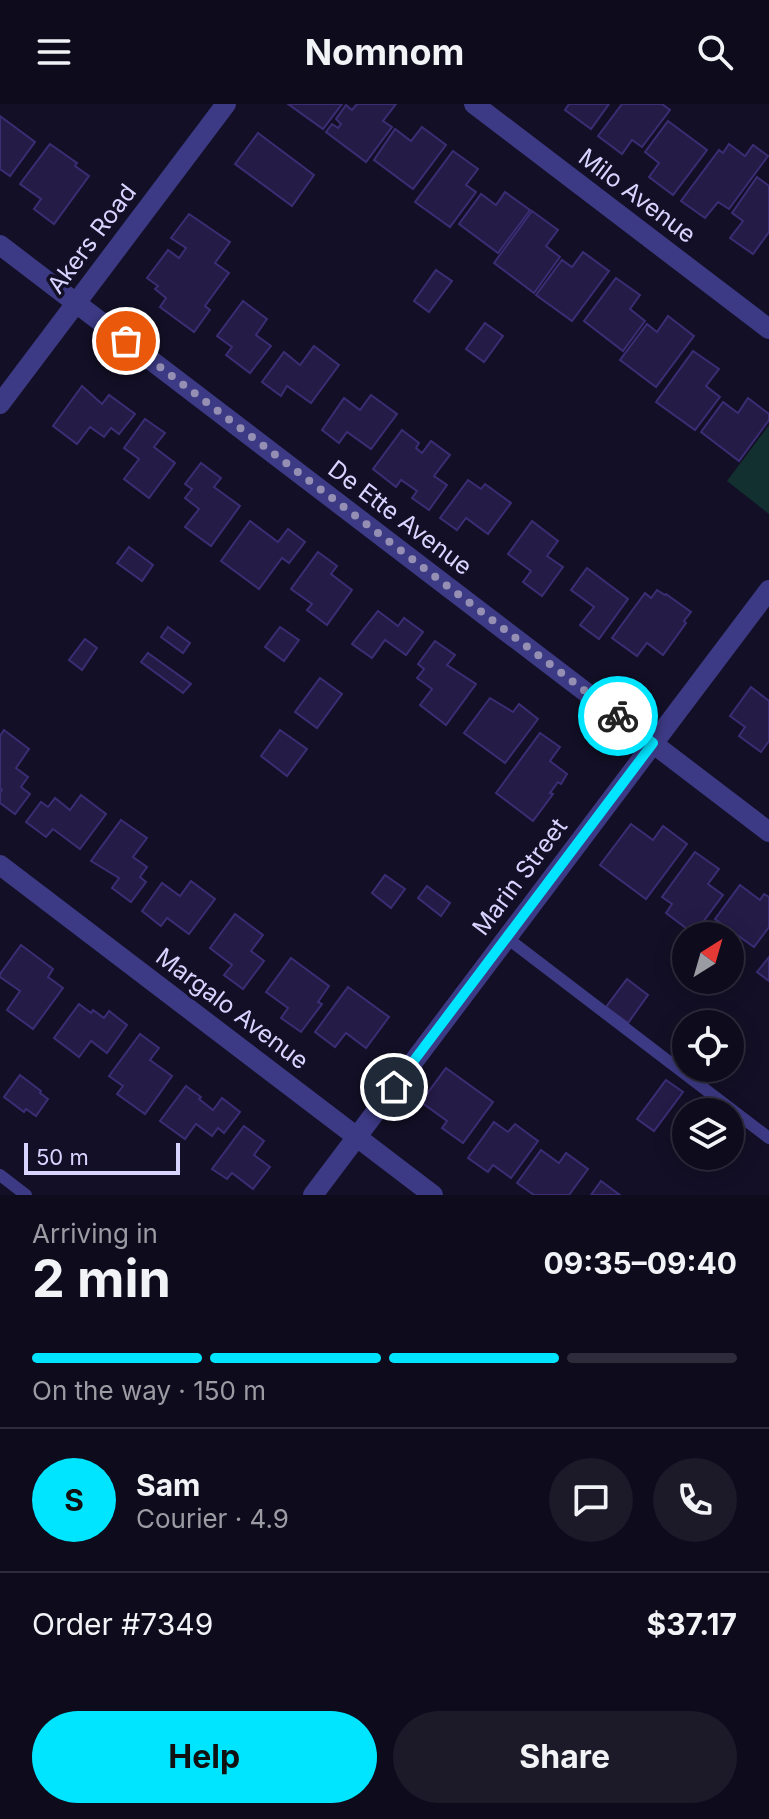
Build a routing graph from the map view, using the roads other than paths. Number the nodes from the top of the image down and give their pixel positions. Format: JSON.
{"nodes":[{"id":1,"x":226,"y":104,"type":"edge"},
{"id":2,"x":474,"y":104,"type":"edge"},
{"id":3,"x":0,"y":245,"type":"edge"},
{"id":4,"x":76,"y":303,"type":"junction"},
{"id":5,"x":769,"y":329,"type":"edge"},
{"id":6,"x":0,"y":404,"type":"edge"},
{"id":7,"x":769,"y":590,"type":"edge"},
{"id":8,"x":653,"y":743,"type":"junction"},
{"id":9,"x":769,"y":832,"type":"edge"},
{"id":10,"x":0,"y":865,"type":"edge"},
{"id":11,"x":507,"y":938,"type":"junction"},
{"id":12,"x":357,"y":1137,"type":"junction"},
{"id":13,"x":769,"y":1138,"type":"edge"},
{"id":14,"x":0,"y":1175,"type":"edge"},
{"id":15,"x":26,"y":1195,"type":"edge"},
{"id":16,"x":313,"y":1195,"type":"edge"},
{"id":17,"x":433,"y":1195,"type":"edge"}],
"edges":[{"from":1,"to":4,"type":"street","name":"Akers Road"},
{"from":2,"to":5,"type":"street","name":"Milo Avenue"},
{"from":3,"to":4,"type":"street","name":"De Ette Avenue"},
{"from":4,"to":6,"type":"street","name":"Akers Road"},
{"from":4,"to":8,"type":"street","name":"De Ette Avenue"},
{"from":7,"to":8,"type":"street","name":"Marin Street"},
{"from":8,"to":9,"type":"street","name":"De Ette Avenue"},
{"from":8,"to":11,"type":"street","name":"Marin Street"},
{"from":10,"to":12,"type":"street","name":"Margalo Avenue"},
{"from":11,"to":12,"type":"street","name":"Marin Street"},
{"from":11,"to":13,"type":"lane"},
{"from":12,"to":16,"type":"street","name":"Marin Street"},
{"from":12,"to":17,"type":"street","name":"Margalo Avenue"},
{"from":14,"to":15,"type":"lane"}]}
